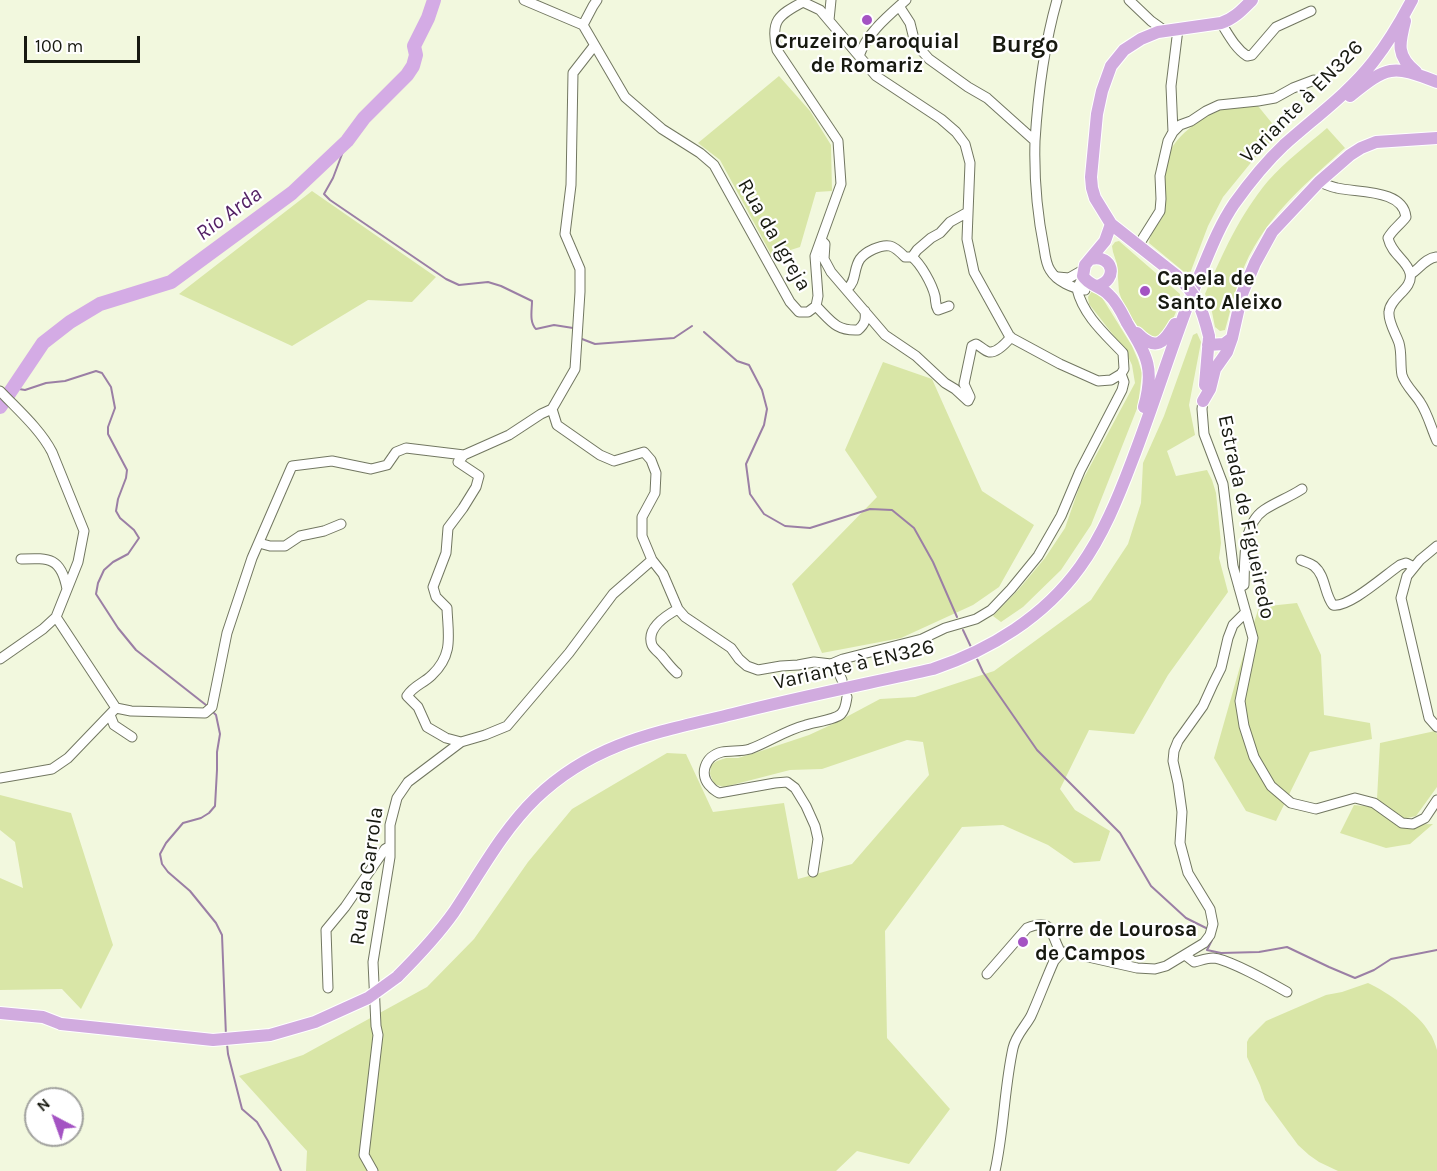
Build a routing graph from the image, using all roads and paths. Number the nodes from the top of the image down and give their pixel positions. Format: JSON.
{"nodes":[{"id":1,"x":524,"y":0,"type":"edge"},
{"id":2,"x":597,"y":0,"type":"edge"},
{"id":3,"x":831,"y":0,"type":"edge"},
{"id":4,"x":1057,"y":0,"type":"edge"},
{"id":5,"x":1129,"y":0,"type":"edge"},
{"id":6,"x":1252,"y":0,"type":"edge"},
{"id":7,"x":902,"y":3,"type":"edge"},
{"id":8,"x":1410,"y":3,"type":"edge"},
{"id":9,"x":1311,"y":11,"type":"dead end"},
{"id":10,"x":829,"y":20,"type":"junction"},
{"id":11,"x":1221,"y":23,"type":"junction"},
{"id":12,"x":583,"y":25,"type":"junction"},
{"id":13,"x":1171,"y":30,"type":"junction"},
{"id":14,"x":594,"y":46,"type":"junction"},
{"id":15,"x":859,"y":56,"type":"junction"},
{"id":16,"x":1419,"y":75,"type":"junction"},
{"id":17,"x":1314,"y":80,"type":"dead end"},
{"id":18,"x":1437,"y":82,"type":"edge"},
{"id":19,"x":1173,"y":132,"type":"junction"},
{"id":20,"x":1437,"y":138,"type":"edge"},
{"id":21,"x":1035,"y":141,"type":"junction"},
{"id":22,"x":1282,"y":147,"type":"junction"},
{"id":23,"x":1319,"y":182,"type":"junction"},
{"id":24,"x":968,"y":212,"type":"junction"},
{"id":25,"x":1111,"y":224,"type":"junction"},
{"id":26,"x":821,"y":240,"type":"junction"},
{"id":27,"x":1105,"y":241,"type":"junction"},
{"id":28,"x":1138,"y":246,"type":"junction"},
{"id":29,"x":912,"y":257,"type":"junction"},
{"id":30,"x":1436,"y":257,"type":"edge"},
{"id":31,"x":1091,"y":259,"type":"junction"},
{"id":32,"x":1107,"y":262,"type":"junction"},
{"id":33,"x":1411,"y":274,"type":"junction"},
{"id":34,"x":1110,"y":276,"type":"junction"},
{"id":35,"x":1056,"y":277,"type":"junction"},
{"id":36,"x":1086,"y":282,"type":"junction"},
{"id":37,"x":847,"y":289,"type":"junction"},
{"id":38,"x":1114,"y":300,"type":"junction"},
{"id":39,"x":1189,"y":303,"type":"junction"},
{"id":40,"x":816,"y":306,"type":"junction"},
{"id":41,"x":949,"y":306,"type":"dead end"},
{"id":42,"x":865,"y":310,"type":"junction"},
{"id":43,"x":1128,"y":324,"type":"junction"},
{"id":44,"x":1011,"y":337,"type":"junction"},
{"id":45,"x":1232,"y":338,"type":"junction"},
{"id":46,"x":1208,"y":340,"type":"junction"},
{"id":47,"x":1121,"y":374,"type":"junction"},
{"id":48,"x":0,"y":391,"type":"edge"},
{"id":49,"x":1203,"y":400,"type":"junction"},
{"id":50,"x":552,"y":409,"type":"junction"},
{"id":51,"x":1437,"y":441,"type":"edge"},
{"id":52,"x":1137,"y":447,"type":"junction"},
{"id":53,"x":464,"y":455,"type":"junction"},
{"id":54,"x":1302,"y":489,"type":"dead end"},
{"id":55,"x":341,"y":524,"type":"dead end"},
{"id":56,"x":259,"y":543,"type":"junction"},
{"id":57,"x":1437,"y":546,"type":"edge"},
{"id":58,"x":21,"y":559,"type":"dead end"},
{"id":59,"x":652,"y":560,"type":"junction"},
{"id":60,"x":1301,"y":560,"type":"dead end"},
{"id":61,"x":1414,"y":567,"type":"junction"},
{"id":62,"x":1239,"y":588,"type":"junction"},
{"id":63,"x":67,"y":589,"type":"junction"},
{"id":64,"x":678,"y":609,"type":"junction"},
{"id":65,"x":1246,"y":612,"type":"junction"},
{"id":66,"x":56,"y":617,"type":"junction"},
{"id":67,"x":0,"y":658,"type":"edge"},
{"id":68,"x":831,"y":664,"type":"junction"},
{"id":69,"x":677,"y":673,"type":"dead end"},
{"id":70,"x":842,"y":680,"type":"dead end"},
{"id":71,"x":847,"y":696,"type":"dead end"},
{"id":72,"x":113,"y":711,"type":"junction"},
{"id":73,"x":1437,"y":727,"type":"edge"},
{"id":74,"x":132,"y":737,"type":"dead end"},
{"id":75,"x":461,"y":742,"type":"junction"},
{"id":76,"x":0,"y":778,"type":"edge"},
{"id":77,"x":1437,"y":800,"type":"edge"},
{"id":78,"x":390,"y":846,"type":"junction"},
{"id":79,"x":813,"y":872,"type":"dead end"},
{"id":80,"x":1061,"y":953,"type":"junction"},
{"id":81,"x":1185,"y":954,"type":"junction"},
{"id":82,"x":987,"y":974,"type":"dead end"},
{"id":83,"x":328,"y":988,"type":"dead end"},
{"id":84,"x":1287,"y":992,"type":"dead end"},
{"id":85,"x":0,"y":1008,"type":"edge"},
{"id":86,"x":0,"y":1013,"type":"edge"},
{"id":87,"x":43,"y":1017,"type":"junction"},
{"id":88,"x":0,"y":1022,"type":"edge"},
{"id":89,"x":61,"y":1024,"type":"junction"},
{"id":90,"x":373,"y":1171,"type":"edge"},
{"id":91,"x":995,"y":1171,"type":"edge"}],
"edges":[{"from":1,"to":12,"type":"street"},
{"from":2,"to":12,"type":"street"},
{"from":3,"to":10,"type":"street"},
{"from":4,"to":21,"type":"street"},
{"from":5,"to":13,"type":"street"},
{"from":6,"to":11,"type":"main road"},
{"from":7,"to":15,"type":"street"},
{"from":7,"to":21,"type":"street"},
{"from":8,"to":16,"type":"main road"},
{"from":8,"to":22,"type":"main road","name":"Variante à EN326"},
{"from":9,"to":11,"type":"street"},
{"from":10,"to":15,"type":"street","name":"Rua da Igreja"},
{"from":10,"to":26,"type":"street","name":"Rua da Igreja"},
{"from":11,"to":13,"type":"main road","name":"Estrada de Figueiredo"},
{"from":12,"to":14,"type":"street","name":"Rua da Igreja"},
{"from":13,"to":19,"type":"street"},
{"from":13,"to":25,"type":"main road","name":"Estrada de Figueiredo"},
{"from":14,"to":40,"type":"street","name":"Rua da Igreja"},
{"from":14,"to":50,"type":"street"},
{"from":15,"to":24,"type":"street","name":"Rua da Igreja"},
{"from":16,"to":18,"type":"main road"},
{"from":16,"to":22,"type":"main road"},
{"from":17,"to":19,"type":"street"},
{"from":19,"to":28,"type":"street"},
{"from":20,"to":23,"type":"main road"},
{"from":21,"to":35,"type":"street"},
{"from":22,"to":39,"type":"main road","name":"Variante à EN326"},
{"from":23,"to":33,"type":"street"},
{"from":23,"to":45,"type":"main road"},
{"from":24,"to":29,"type":"street"},
{"from":24,"to":44,"type":"street","name":"Rua da Igreja"},
{"from":25,"to":27,"type":"main road"},
{"from":25,"to":28,"type":"main road","name":"Estrada de Figueiredo"},
{"from":26,"to":37,"type":"street"},
{"from":26,"to":40,"type":"street","name":"Rua da Igreja"},
{"from":27,"to":31,"type":"main road"},
{"from":27,"to":32,"type":"main road"},
{"from":28,"to":46,"type":"main road","name":"Estrada de Figueiredo","bridge":true},
{"from":29,"to":37,"type":"street"},
{"from":29,"to":41,"type":"street"},
{"from":30,"to":33,"type":"street"},
{"from":31,"to":32,"type":"main road"},
{"from":31,"to":36,"type":"main road"},
{"from":32,"to":34,"type":"main road"},
{"from":33,"to":51,"type":"street"},
{"from":34,"to":36,"type":"main road"},
{"from":34,"to":38,"type":"main road"},
{"from":35,"to":36,"type":"street"},
{"from":35,"to":36,"type":"street"},
{"from":36,"to":38,"type":"main road"},
{"from":36,"to":47,"type":"street"},
{"from":37,"to":42,"type":"street"},
{"from":38,"to":43,"type":"main road"},
{"from":39,"to":43,"type":"main road"},
{"from":39,"to":52,"type":"main road","name":"Variante à EN326"},
{"from":40,"to":42,"type":"street"},
{"from":42,"to":44,"type":"street"},
{"from":43,"to":52,"type":"main road"},
{"from":44,"to":47,"type":"street"},
{"from":45,"to":46,"type":"main road"},
{"from":45,"to":49,"type":"main road"},
{"from":46,"to":49,"type":"main road","name":"Estrada de Figueiredo"},
{"from":47,"to":68,"type":"street"},
{"from":48,"to":63,"type":"street"},
{"from":49,"to":62,"type":"street","name":"Estrada de Figueiredo"},
{"from":50,"to":53,"type":"street"},
{"from":50,"to":59,"type":"street"},
{"from":52,"to":89,"type":"main road","name":"Variante à EN326","bridge":true},
{"from":53,"to":56,"type":"street"},
{"from":53,"to":75,"type":"street"},
{"from":54,"to":62,"type":"street"},
{"from":55,"to":56,"type":"street"},
{"from":56,"to":72,"type":"street"},
{"from":57,"to":61,"type":"street"},
{"from":58,"to":63,"type":"street"},
{"from":59,"to":64,"type":"street"},
{"from":59,"to":75,"type":"street","name":"Rua da Carrola"},
{"from":60,"to":61,"type":"street"},
{"from":61,"to":73,"type":"street"},
{"from":62,"to":65,"type":"street","name":"Estrada de Figueiredo"},
{"from":63,"to":66,"type":"street"},
{"from":64,"to":68,"type":"street"},
{"from":64,"to":69,"type":"street"},
{"from":65,"to":77,"type":"street","name":"Estrada de Figueiredo"},
{"from":65,"to":81,"type":"street"},
{"from":66,"to":67,"type":"street"},
{"from":66,"to":72,"type":"street"},
{"from":68,"to":70,"type":"street"},
{"from":71,"to":79,"type":"street"},
{"from":72,"to":74,"type":"street"},
{"from":72,"to":76,"type":"street"},
{"from":75,"to":78,"type":"street","name":"Rua da Carrola"},
{"from":78,"to":83,"type":"street"},
{"from":78,"to":90,"type":"street","name":"Rua da Carrola"},
{"from":80,"to":81,"type":"street"},
{"from":80,"to":82,"type":"street"},
{"from":80,"to":91,"type":"street"},
{"from":81,"to":84,"type":"street"},
{"from":85,"to":87,"type":"main road"},
{"from":86,"to":87,"type":"main road","name":"Variante à EN326"},
{"from":87,"to":89,"type":"main road","name":"Variante à EN326"},
{"from":88,"to":89,"type":"main road","name":"Variante à EN326"}]}
